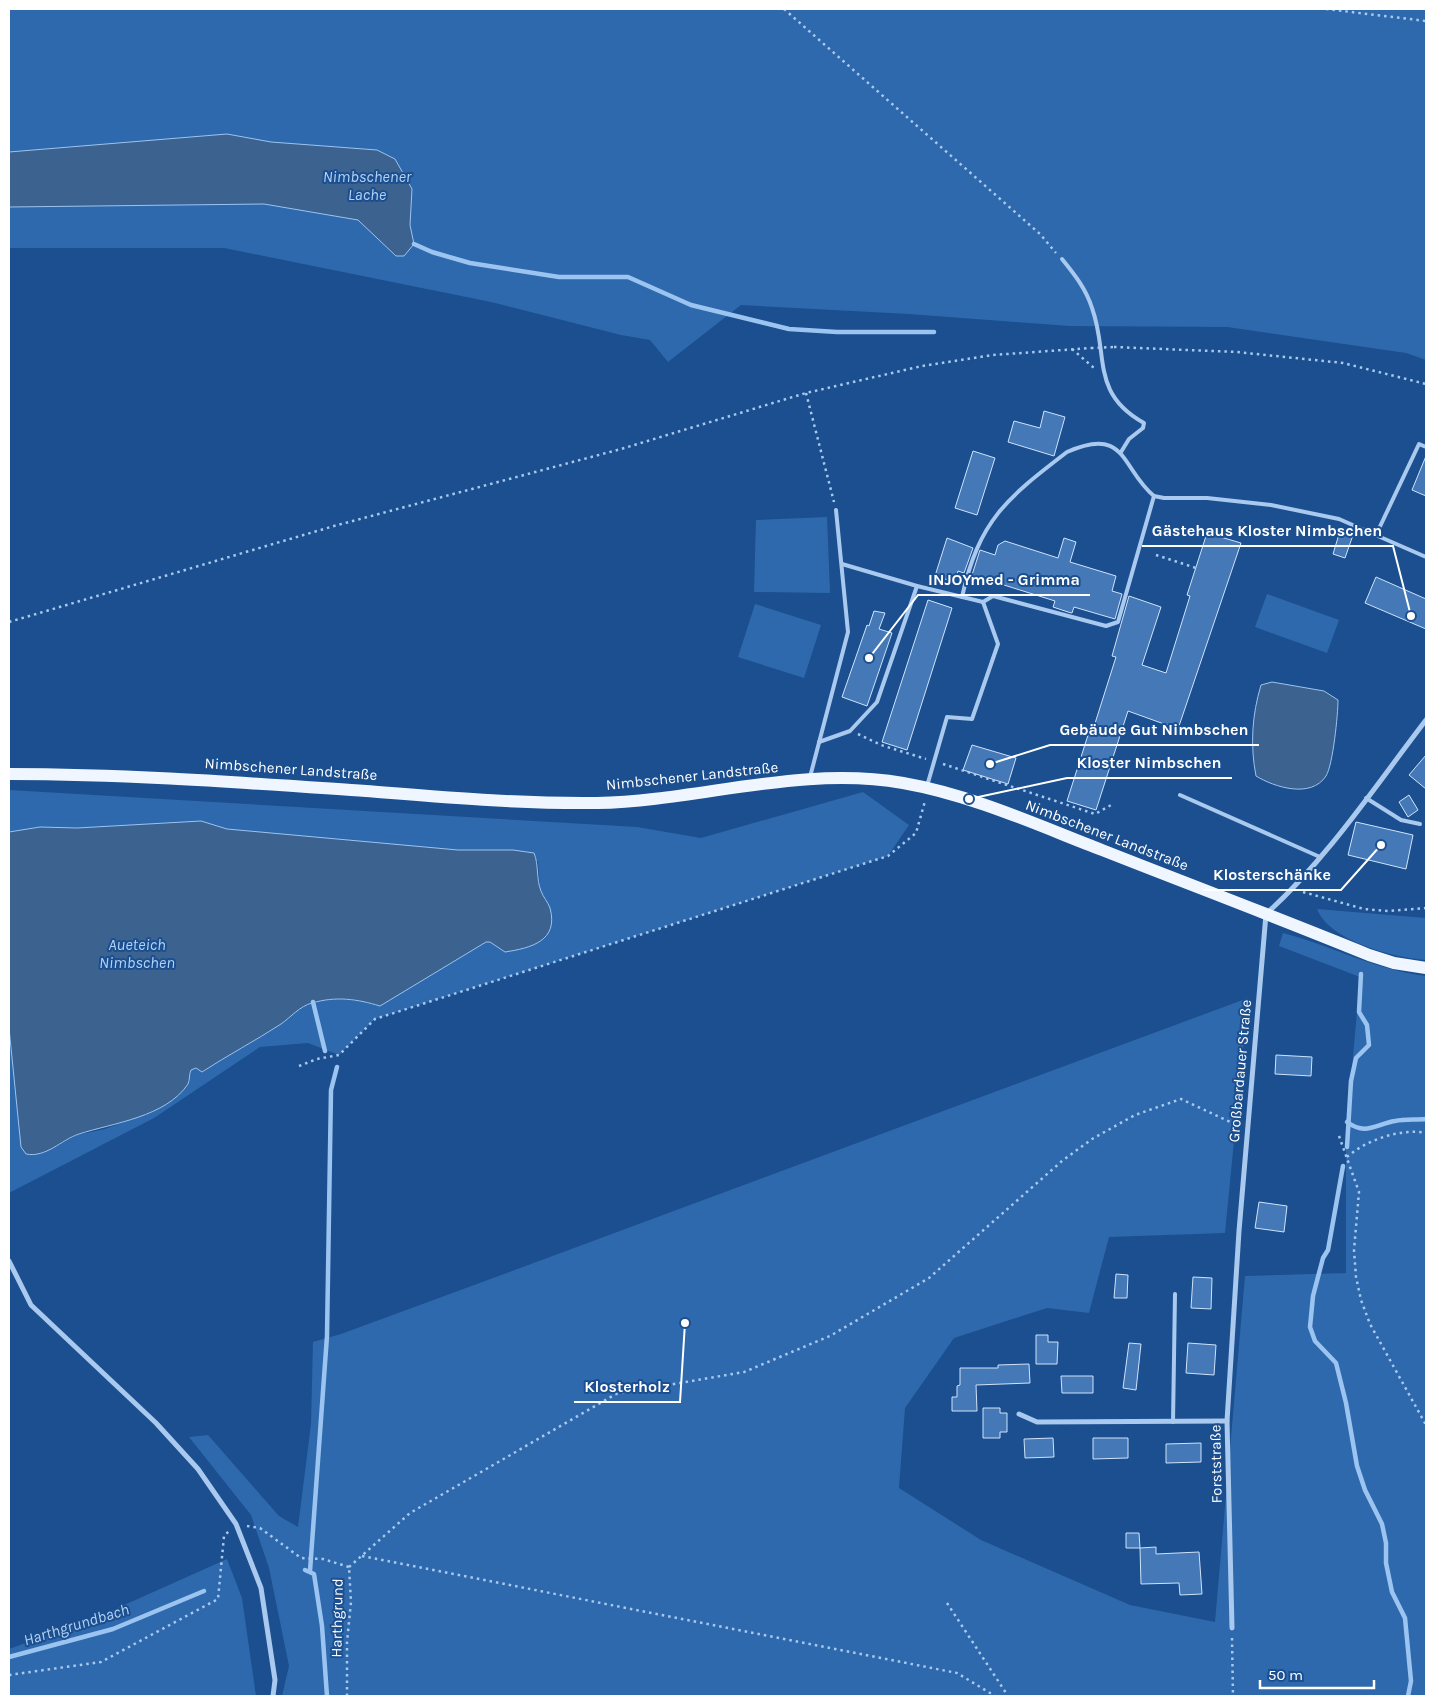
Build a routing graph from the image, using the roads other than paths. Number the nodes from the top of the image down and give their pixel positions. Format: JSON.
{"nodes":[{"id":1,"x":1062,"y":259,"type":"road end"},
{"id":2,"x":1426,"y":447,"type":"edge"},
{"id":3,"x":1121,"y":452,"type":"junction"},
{"id":4,"x":1154,"y":496,"type":"junction"},
{"id":5,"x":836,"y":510,"type":"road end"},
{"id":6,"x":1376,"y":535,"type":"junction"},
{"id":7,"x":1426,"y":557,"type":"edge"},
{"id":8,"x":842,"y":564,"type":"junction"},
{"id":9,"x":917,"y":586,"type":"junction"},
{"id":10,"x":962,"y":597,"type":"junction"},
{"id":11,"x":983,"y":602,"type":"junction"},
{"id":12,"x":1426,"y":720,"type":"edge"},
{"id":13,"x":819,"y":742,"type":"junction"},
{"id":14,"x":9,"y":774,"type":"edge"},
{"id":15,"x":810,"y":780,"type":"junction"},
{"id":16,"x":927,"y":787,"type":"junction"},
{"id":17,"x":1180,"y":795,"type":"dead end"},
{"id":18,"x":1366,"y":798,"type":"junction"},
{"id":19,"x":1420,"y":824,"type":"dead end"},
{"id":20,"x":1320,"y":857,"type":"junction"},
{"id":21,"x":1266,"y":914,"type":"junction"},
{"id":22,"x":1426,"y":968,"type":"edge"},
{"id":23,"x":1239,"y":1231,"type":"joint"},
{"id":24,"x":9,"y":1261,"type":"edge"},
{"id":25,"x":1175,"y":1294,"type":"dead end"},
{"id":26,"x":1019,"y":1414,"type":"dead end"},
{"id":27,"x":1227,"y":1421,"type":"junction"},
{"id":28,"x":1173,"y":1422,"type":"junction"},
{"id":29,"x":1232,"y":1628,"type":"road end"},
{"id":30,"x":273,"y":1696,"type":"edge"}],
"edges":[{"from":1,"to":3,"type":"lane"},
{"from":2,"to":6,"type":"lane"},
{"from":3,"to":4,"type":"lane"},
{"from":3,"to":10,"type":"lane"},
{"from":4,"to":6,"type":"lane"},
{"from":4,"to":11,"type":"lane"},
{"from":5,"to":8,"type":"lane"},
{"from":6,"to":7,"type":"lane"},
{"from":8,"to":9,"type":"lane"},
{"from":8,"to":13,"type":"lane"},
{"from":9,"to":10,"type":"lane"},
{"from":9,"to":13,"type":"lane"},
{"from":10,"to":11,"type":"lane"},
{"from":11,"to":16,"type":"lane"},
{"from":12,"to":18,"type":"street"},
{"from":13,"to":15,"type":"lane"},
{"from":14,"to":15,"type":"main road","name":"Nimbschener Landstraße"},
{"from":15,"to":16,"type":"main road","name":"Nimbschener Landstraße"},
{"from":16,"to":21,"type":"main road","name":"Nimbschener Landstraße"},
{"from":17,"to":20,"type":"lane"},
{"from":18,"to":19,"type":"lane"},
{"from":18,"to":20,"type":"street"},
{"from":20,"to":21,"type":"street"},
{"from":21,"to":22,"type":"main road","name":"Nimbschener Landstraße"},
{"from":21,"to":23,"type":"street","name":"Großbardauer Straße"},
{"from":23,"to":27,"type":"street","name":"Forststraße"},
{"from":24,"to":30,"type":"street"},
{"from":25,"to":28,"type":"lane"},
{"from":26,"to":28,"type":"street"},
{"from":27,"to":28,"type":"street"},
{"from":27,"to":29,"type":"street","name":"Forststraße"}]}
